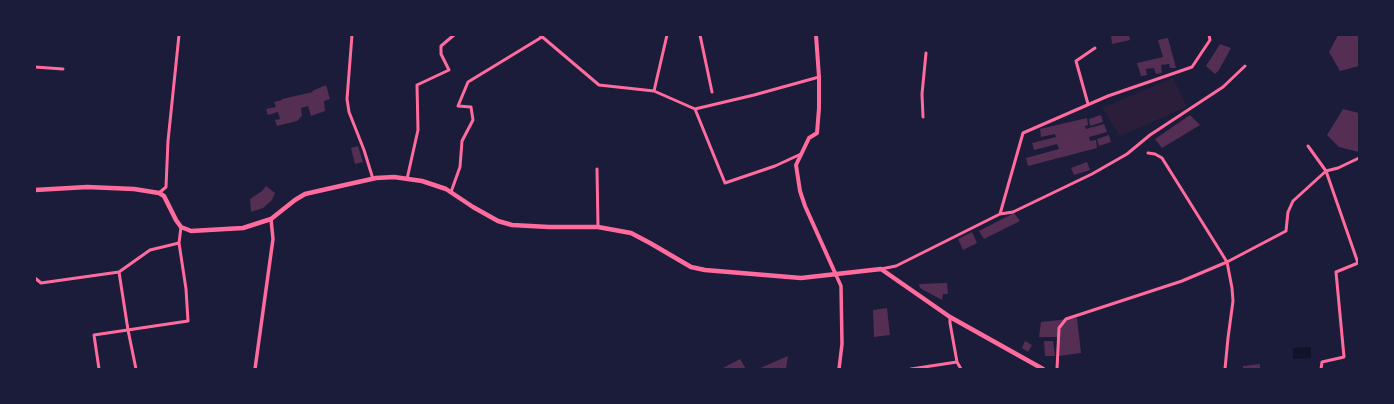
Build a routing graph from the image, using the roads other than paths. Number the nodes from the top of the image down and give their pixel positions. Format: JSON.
{"nodes":[{"id":1,"x":179,"y":35,"type":"edge"},
{"id":2,"x":352,"y":35,"type":"edge"},
{"id":3,"x":454,"y":35,"type":"edge"},
{"id":4,"x":667,"y":35,"type":"edge"},
{"id":5,"x":700,"y":35,"type":"edge"},
{"id":6,"x":816,"y":35,"type":"edge"},
{"id":7,"x":1209,"y":35,"type":"edge"},
{"id":8,"x":541,"y":36,"type":"edge"},
{"id":9,"x":1095,"y":48,"type":"dead end"},
{"id":10,"x":926,"y":54,"type":"dead end"},
{"id":11,"x":1245,"y":66,"type":"dead end"},
{"id":12,"x":35,"y":67,"type":"edge"},
{"id":13,"x":63,"y":69,"type":"dead end"},
{"id":14,"x":819,"y":77,"type":"junction"},
{"id":15,"x":654,"y":91,"type":"junction"},
{"id":16,"x":712,"y":92,"type":"dead end"},
{"id":17,"x":1088,"y":104,"type":"junction"},
{"id":18,"x":694,"y":109,"type":"junction"},
{"id":19,"x":923,"y":117,"type":"dead end"},
{"id":20,"x":1308,"y":146,"type":"dead end"},
{"id":21,"x":1148,"y":153,"type":"dead end"},
{"id":22,"x":801,"y":154,"type":"junction"},
{"id":23,"x":1359,"y":158,"type":"edge"},
{"id":24,"x":597,"y":169,"type":"dead end"},
{"id":25,"x":1326,"y":171,"type":"junction"},
{"id":26,"x":373,"y":179,"type":"junction"},
{"id":27,"x":407,"y":179,"type":"junction"},
{"id":28,"x":35,"y":190,"type":"edge"},
{"id":29,"x":451,"y":192,"type":"junction"},
{"id":30,"x":159,"y":193,"type":"junction"},
{"id":31,"x":1000,"y":214,"type":"junction"},
{"id":32,"x":271,"y":219,"type":"junction"},
{"id":33,"x":181,"y":227,"type":"junction"},
{"id":34,"x":598,"y":227,"type":"junction"},
{"id":35,"x":179,"y":243,"type":"junction"},
{"id":36,"x":1227,"y":262,"type":"junction"},
{"id":37,"x":880,"y":269,"type":"junction"},
{"id":38,"x":119,"y":272,"type":"junction"},
{"id":39,"x":836,"y":275,"type":"junction"},
{"id":40,"x":35,"y":278,"type":"edge"},
{"id":41,"x":950,"y":316,"type":"junction"},
{"id":42,"x":128,"y":330,"type":"junction"},
{"id":43,"x":957,"y":362,"type":"junction"},
{"id":44,"x":1037,"y":368,"type":"edge"},
{"id":45,"x":99,"y":369,"type":"edge"},
{"id":46,"x":136,"y":369,"type":"edge"},
{"id":47,"x":255,"y":369,"type":"edge"},
{"id":48,"x":840,"y":369,"type":"edge"},
{"id":49,"x":911,"y":369,"type":"edge"},
{"id":50,"x":961,"y":369,"type":"edge"},
{"id":51,"x":1043,"y":369,"type":"edge"},
{"id":52,"x":1057,"y":369,"type":"edge"},
{"id":53,"x":1226,"y":369,"type":"edge"},
{"id":54,"x":1321,"y":369,"type":"edge"}],
"edges":[{"from":1,"to":30,"type":"street"},
{"from":2,"to":26,"type":"street"},
{"from":3,"to":27,"type":"street"},
{"from":4,"to":15,"type":"street"},
{"from":5,"to":16,"type":"street"},
{"from":6,"to":14,"type":"main road"},
{"from":7,"to":17,"type":"street"},
{"from":8,"to":15,"type":"street"},
{"from":8,"to":29,"type":"street"},
{"from":9,"to":17,"type":"street"},
{"from":10,"to":19,"type":"street"},
{"from":11,"to":31,"type":"street"},
{"from":12,"to":13,"type":"street"},
{"from":14,"to":18,"type":"street"},
{"from":14,"to":22,"type":"main road"},
{"from":15,"to":18,"type":"street"},
{"from":17,"to":31,"type":"street"},
{"from":18,"to":22,"type":"street"},
{"from":20,"to":25,"type":"street"},
{"from":21,"to":36,"type":"street"},
{"from":22,"to":39,"type":"main road"},
{"from":23,"to":25,"type":"street"},
{"from":24,"to":34,"type":"street"},
{"from":25,"to":36,"type":"street"},
{"from":25,"to":54,"type":"street"},
{"from":26,"to":27,"type":"main road"},
{"from":26,"to":32,"type":"main road"},
{"from":27,"to":29,"type":"main road"},
{"from":28,"to":30,"type":"main road"},
{"from":29,"to":34,"type":"main road"},
{"from":30,"to":33,"type":"main road"},
{"from":31,"to":37,"type":"street"},
{"from":32,"to":33,"type":"main road"},
{"from":32,"to":47,"type":"street"},
{"from":33,"to":35,"type":"street"},
{"from":34,"to":39,"type":"main road"},
{"from":35,"to":38,"type":"street"},
{"from":35,"to":42,"type":"street"},
{"from":36,"to":52,"type":"street"},
{"from":36,"to":53,"type":"street"},
{"from":37,"to":39,"type":"main road"},
{"from":37,"to":41,"type":"main road"},
{"from":38,"to":40,"type":"street"},
{"from":38,"to":42,"type":"street"},
{"from":39,"to":48,"type":"street"},
{"from":41,"to":43,"type":"street"},
{"from":41,"to":44,"type":"main road"},
{"from":42,"to":45,"type":"street"},
{"from":42,"to":46,"type":"street"},
{"from":43,"to":49,"type":"street"},
{"from":43,"to":50,"type":"street"},
{"from":44,"to":51,"type":"main road"}]}
